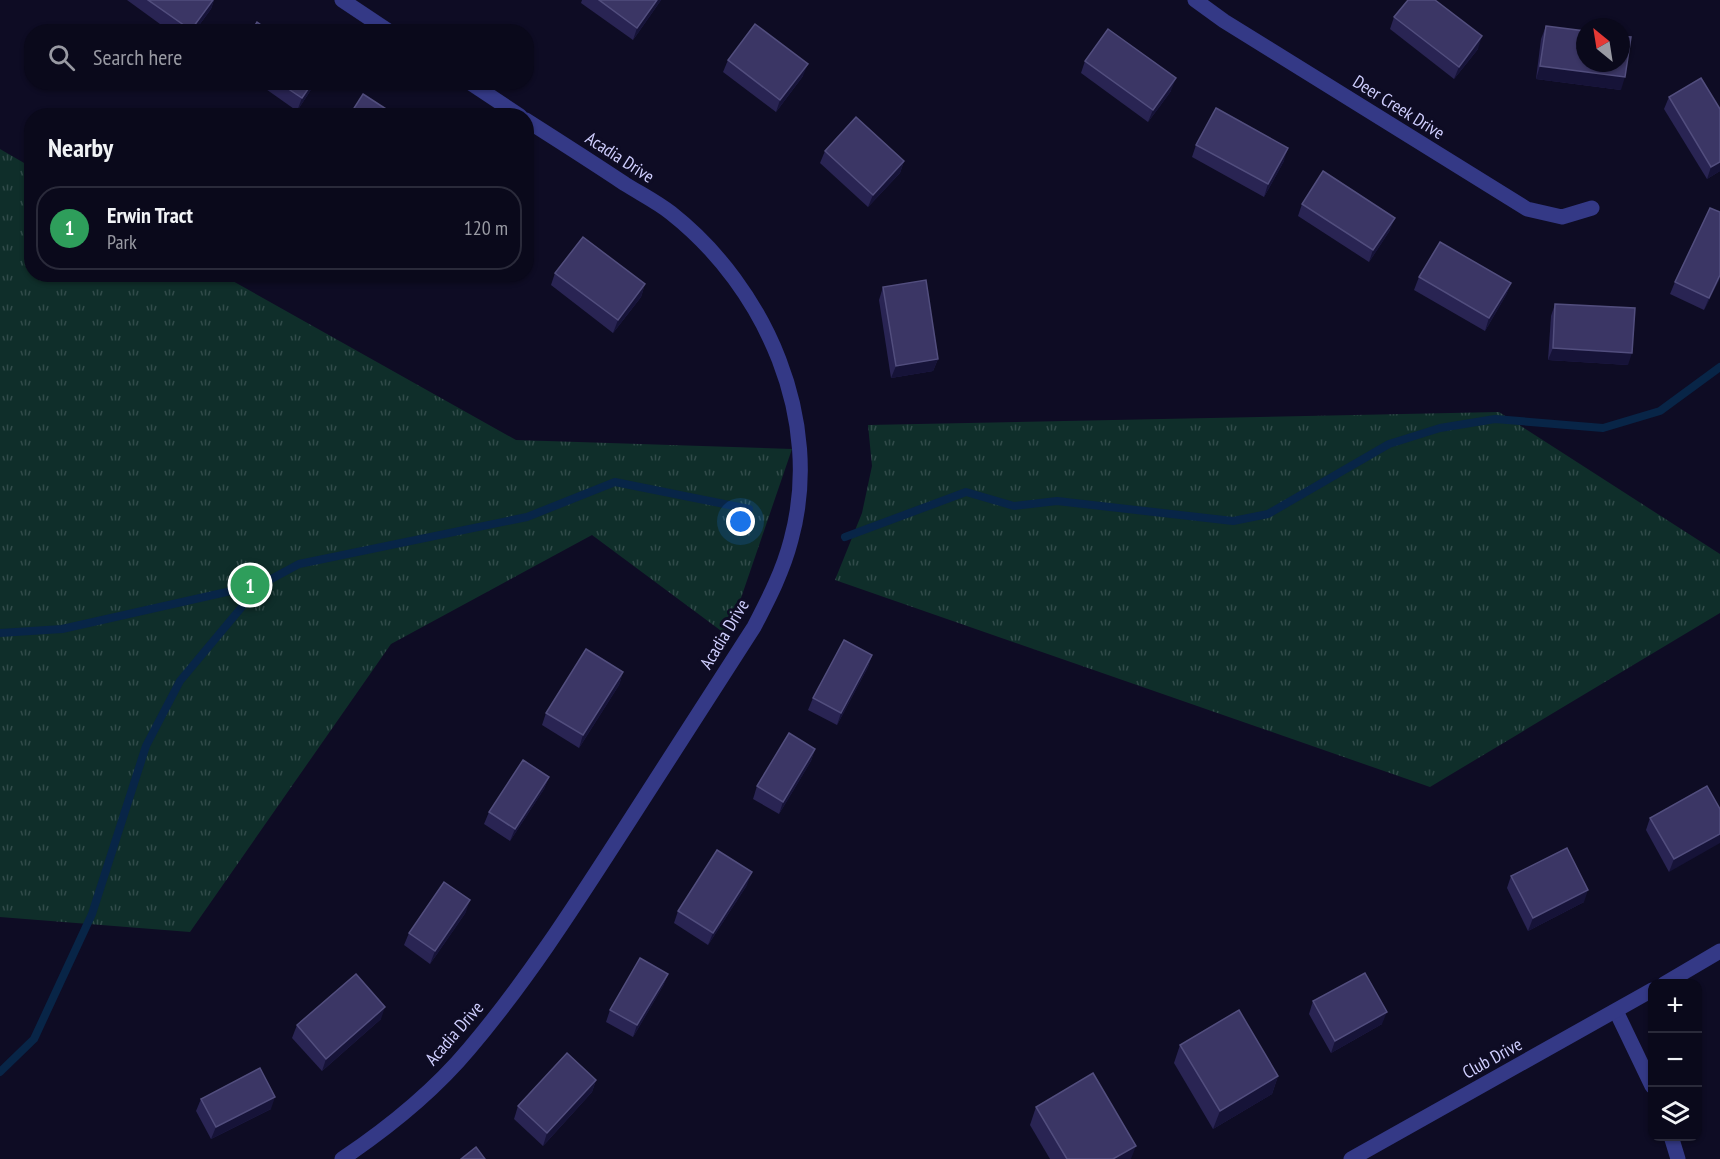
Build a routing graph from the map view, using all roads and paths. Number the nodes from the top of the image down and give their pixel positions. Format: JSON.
{"nodes":[{"id":1,"x":342,"y":0,"type":"edge"},
{"id":2,"x":1195,"y":0,"type":"edge"},
{"id":3,"x":378,"y":24,"type":"edge"},
{"id":4,"x":481,"y":90,"type":"edge"},
{"id":5,"x":508,"y":108,"type":"edge"},
{"id":6,"x":534,"y":125,"type":"edge"},
{"id":7,"x":1592,"y":208,"type":"dead end"},
{"id":8,"x":1720,"y":951,"type":"edge"},
{"id":9,"x":1672,"y":979,"type":"edge"},
{"id":10,"x":1648,"y":993,"type":"edge"},
{"id":11,"x":1617,"y":1011,"type":"junction"},
{"id":12,"x":1648,"y":1076,"type":"edge"},
{"id":13,"x":1672,"y":1141,"type":"edge"},
{"id":14,"x":342,"y":1159,"type":"edge"},
{"id":15,"x":1351,"y":1159,"type":"edge"},
{"id":16,"x":1678,"y":1159,"type":"edge"}],
"edges":[{"from":1,"to":3,"type":"street"},
{"from":2,"to":7,"type":"street","name":"Deer Creek Drive"},
{"from":4,"to":5,"type":"street"},
{"from":6,"to":14,"type":"street","name":"Acadia Drive"},
{"from":8,"to":9,"type":"street"},
{"from":10,"to":11,"type":"street","name":"Club Drive"},
{"from":11,"to":12,"type":"street"},
{"from":11,"to":15,"type":"street","name":"Club Drive"},
{"from":13,"to":16,"type":"street"}]}
